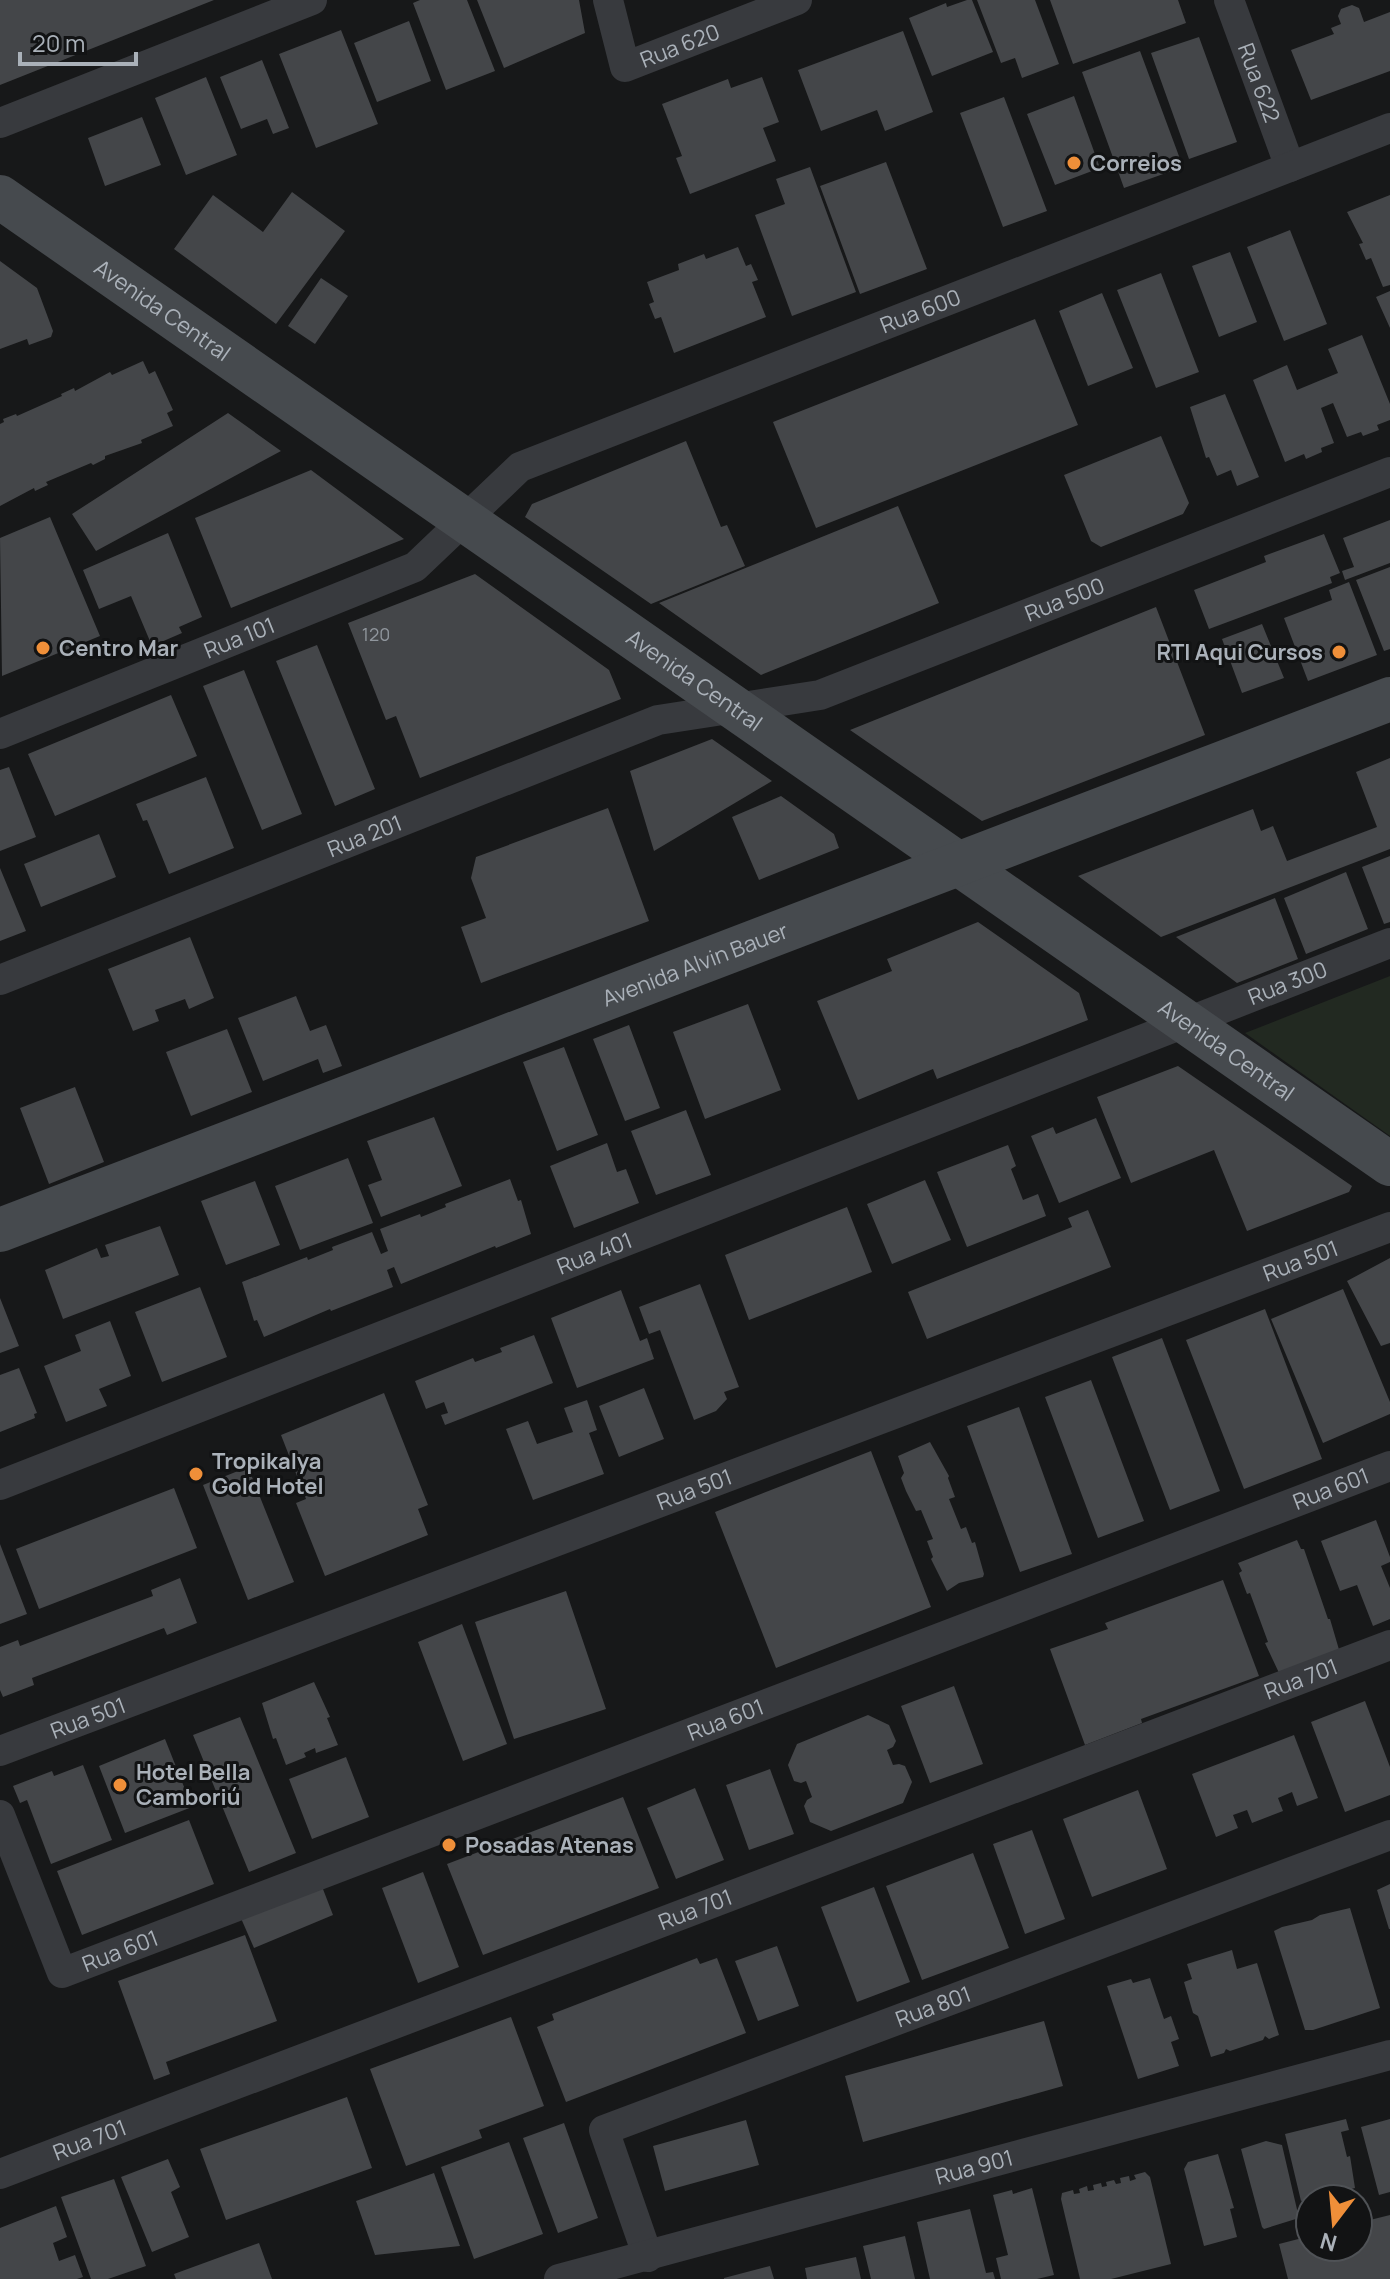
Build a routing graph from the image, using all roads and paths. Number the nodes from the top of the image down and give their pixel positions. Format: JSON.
{"nodes":[{"id":1,"x":312,"y":0,"type":"edge"},
{"id":2,"x":608,"y":0,"type":"edge"},
{"id":3,"x":797,"y":0,"type":"edge"},
{"id":4,"x":1229,"y":0,"type":"edge"},
{"id":5,"x":0,"y":123,"type":"edge"},
{"id":6,"x":1390,"y":128,"type":"edge"},
{"id":7,"x":1290,"y":167,"type":"junction"},
{"id":8,"x":0,"y":197,"type":"edge"},
{"id":9,"x":1390,"y":472,"type":"edge"},
{"id":10,"x":465,"y":521,"type":"junction"},
{"id":11,"x":1390,"y":699,"type":"edge"},
{"id":12,"x":734,"y":708,"type":"junction"},
{"id":13,"x":0,"y":734,"type":"edge"},
{"id":14,"x":960,"y":865,"type":"junction"},
{"id":15,"x":1390,"y":943,"type":"edge"},
{"id":16,"x":0,"y":980,"type":"edge"},
{"id":17,"x":1187,"y":1022,"type":"junction"},
{"id":18,"x":1390,"y":1164,"type":"edge"},
{"id":19,"x":1390,"y":1227,"type":"edge"},
{"id":20,"x":0,"y":1230,"type":"edge"},
{"id":21,"x":1390,"y":1466,"type":"edge"},
{"id":22,"x":0,"y":1485,"type":"edge"},
{"id":23,"x":1390,"y":1645,"type":"edge"},
{"id":24,"x":0,"y":1751,"type":"edge"},
{"id":25,"x":0,"y":1815,"type":"edge"},
{"id":26,"x":1390,"y":1835,"type":"edge"},
{"id":27,"x":9,"y":1862,"type":"edge"},
{"id":28,"x":1390,"y":2055,"type":"edge"},
{"id":29,"x":0,"y":2174,"type":"edge"},
{"id":30,"x":648,"y":2257,"type":"junction"},
{"id":31,"x":559,"y":2279,"type":"edge"}],
"edges":[{"from":1,"to":5,"type":"street"},
{"from":2,"to":3,"type":"street","name":"Rua 620"},
{"from":4,"to":7,"type":"street","name":"Rua 622"},
{"from":6,"to":7,"type":"street","name":"Rua 600"},
{"from":7,"to":10,"type":"street","name":"Rua 600"},
{"from":8,"to":10,"type":"main road","name":"Avenida Central"},
{"from":9,"to":12,"type":"street","name":"Rua 500"},
{"from":10,"to":12,"type":"main road","name":"Avenida Central"},
{"from":10,"to":13,"type":"street","name":"Rua 101"},
{"from":11,"to":14,"type":"main road","name":"Avenida Alvin Bauer"},
{"from":12,"to":14,"type":"main road","name":"Avenida Central"},
{"from":12,"to":16,"type":"street","name":"Rua 201"},
{"from":14,"to":17,"type":"main road","name":"Avenida Central"},
{"from":14,"to":20,"type":"main road","name":"Avenida Alvin Bauer"},
{"from":15,"to":17,"type":"street","name":"Rua 300"},
{"from":17,"to":18,"type":"main road","name":"Avenida Central"},
{"from":17,"to":22,"type":"street","name":"Rua 401"},
{"from":19,"to":24,"type":"street","name":"Rua 501"},
{"from":21,"to":27,"type":"street","name":"Rua 601"},
{"from":23,"to":29,"type":"street","name":"Rua 701"},
{"from":25,"to":27,"type":"street"},
{"from":26,"to":30,"type":"street","name":"Rua 801"},
{"from":28,"to":30,"type":"street","name":"Rua 901"},
{"from":30,"to":31,"type":"street","name":"Rua 901"}]}
